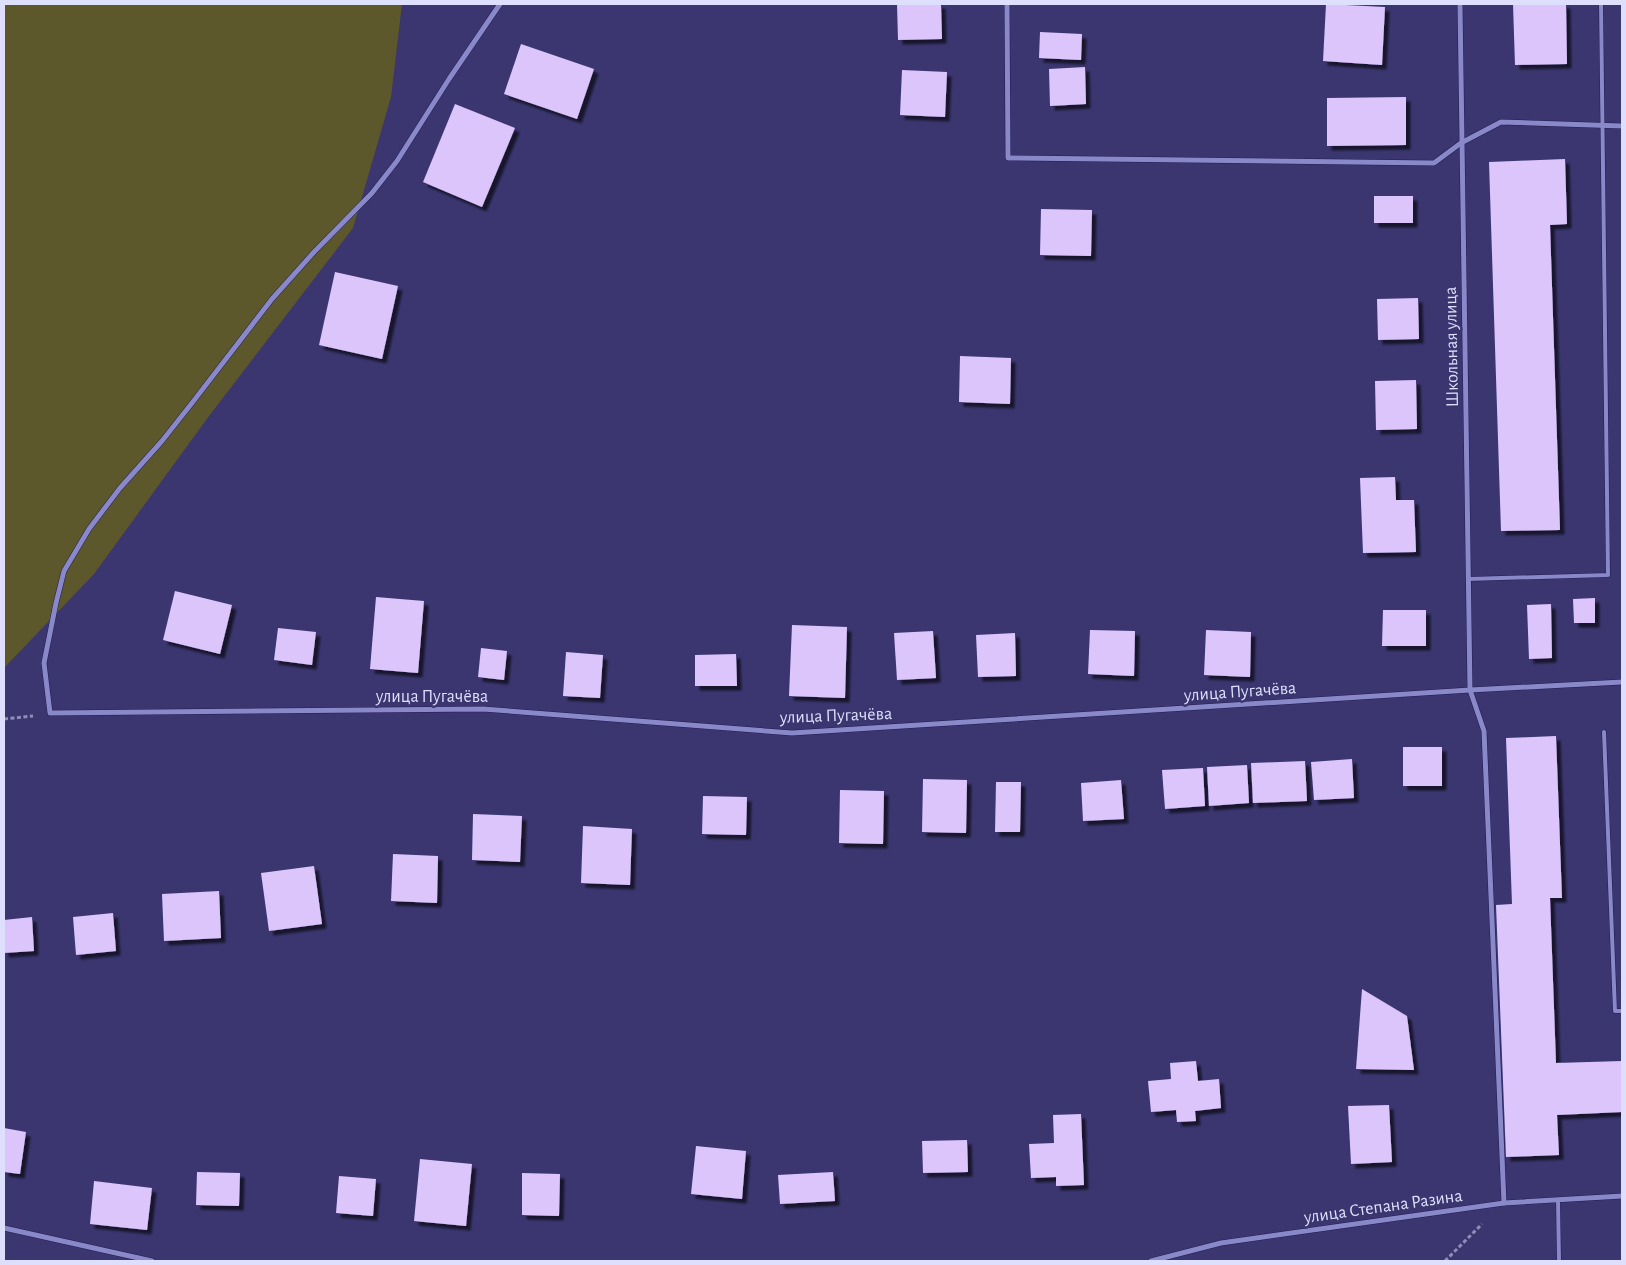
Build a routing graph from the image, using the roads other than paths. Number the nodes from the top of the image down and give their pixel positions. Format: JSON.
{"nodes":[{"id":1,"x":500,"y":4,"type":"edge"},
{"id":2,"x":1007,"y":4,"type":"edge"},
{"id":3,"x":1460,"y":4,"type":"edge"},
{"id":4,"x":1601,"y":4,"type":"edge"},
{"id":5,"x":1603,"y":126,"type":"junction"},
{"id":6,"x":1622,"y":126,"type":"edge"},
{"id":7,"x":1461,"y":144,"type":"junction"},
{"id":8,"x":1468,"y":579,"type":"junction"},
{"id":9,"x":1622,"y":682,"type":"edge"},
{"id":10,"x":1470,"y":690,"type":"junction"},
{"id":11,"x":1604,"y":732,"type":"dead end"},
{"id":12,"x":1622,"y":1011,"type":"edge"},
{"id":13,"x":1622,"y":1196,"type":"edge"},
{"id":14,"x":1558,"y":1200,"type":"junction"},
{"id":15,"x":1504,"y":1203,"type":"junction"},
{"id":16,"x":4,"y":1228,"type":"edge"},
{"id":17,"x":152,"y":1261,"type":"edge"},
{"id":18,"x":1151,"y":1261,"type":"edge"},
{"id":19,"x":1559,"y":1261,"type":"edge"}],
"edges":[{"from":1,"to":10,"type":"street","name":"улица Пугачёва"},
{"from":2,"to":7,"type":"street"},
{"from":3,"to":7,"type":"street","name":"Школьная улица"},
{"from":4,"to":5,"type":"lane"},
{"from":5,"to":6,"type":"street"},
{"from":5,"to":7,"type":"street"},
{"from":5,"to":8,"type":"lane"},
{"from":7,"to":8,"type":"street","name":"Школьная улица"},
{"from":8,"to":10,"type":"street","name":"Школьная улица"},
{"from":9,"to":10,"type":"street","name":"улица Пугачёва"},
{"from":10,"to":15,"type":"street","name":"Школьная улица"},
{"from":11,"to":12,"type":"lane"},
{"from":13,"to":14,"type":"street","name":"улица Степана Разина"},
{"from":14,"to":15,"type":"street","name":"улица Степана Разина"},
{"from":14,"to":19,"type":"lane"},
{"from":15,"to":18,"type":"street","name":"улица Степана Разина"},
{"from":16,"to":17,"type":"street"}]}
